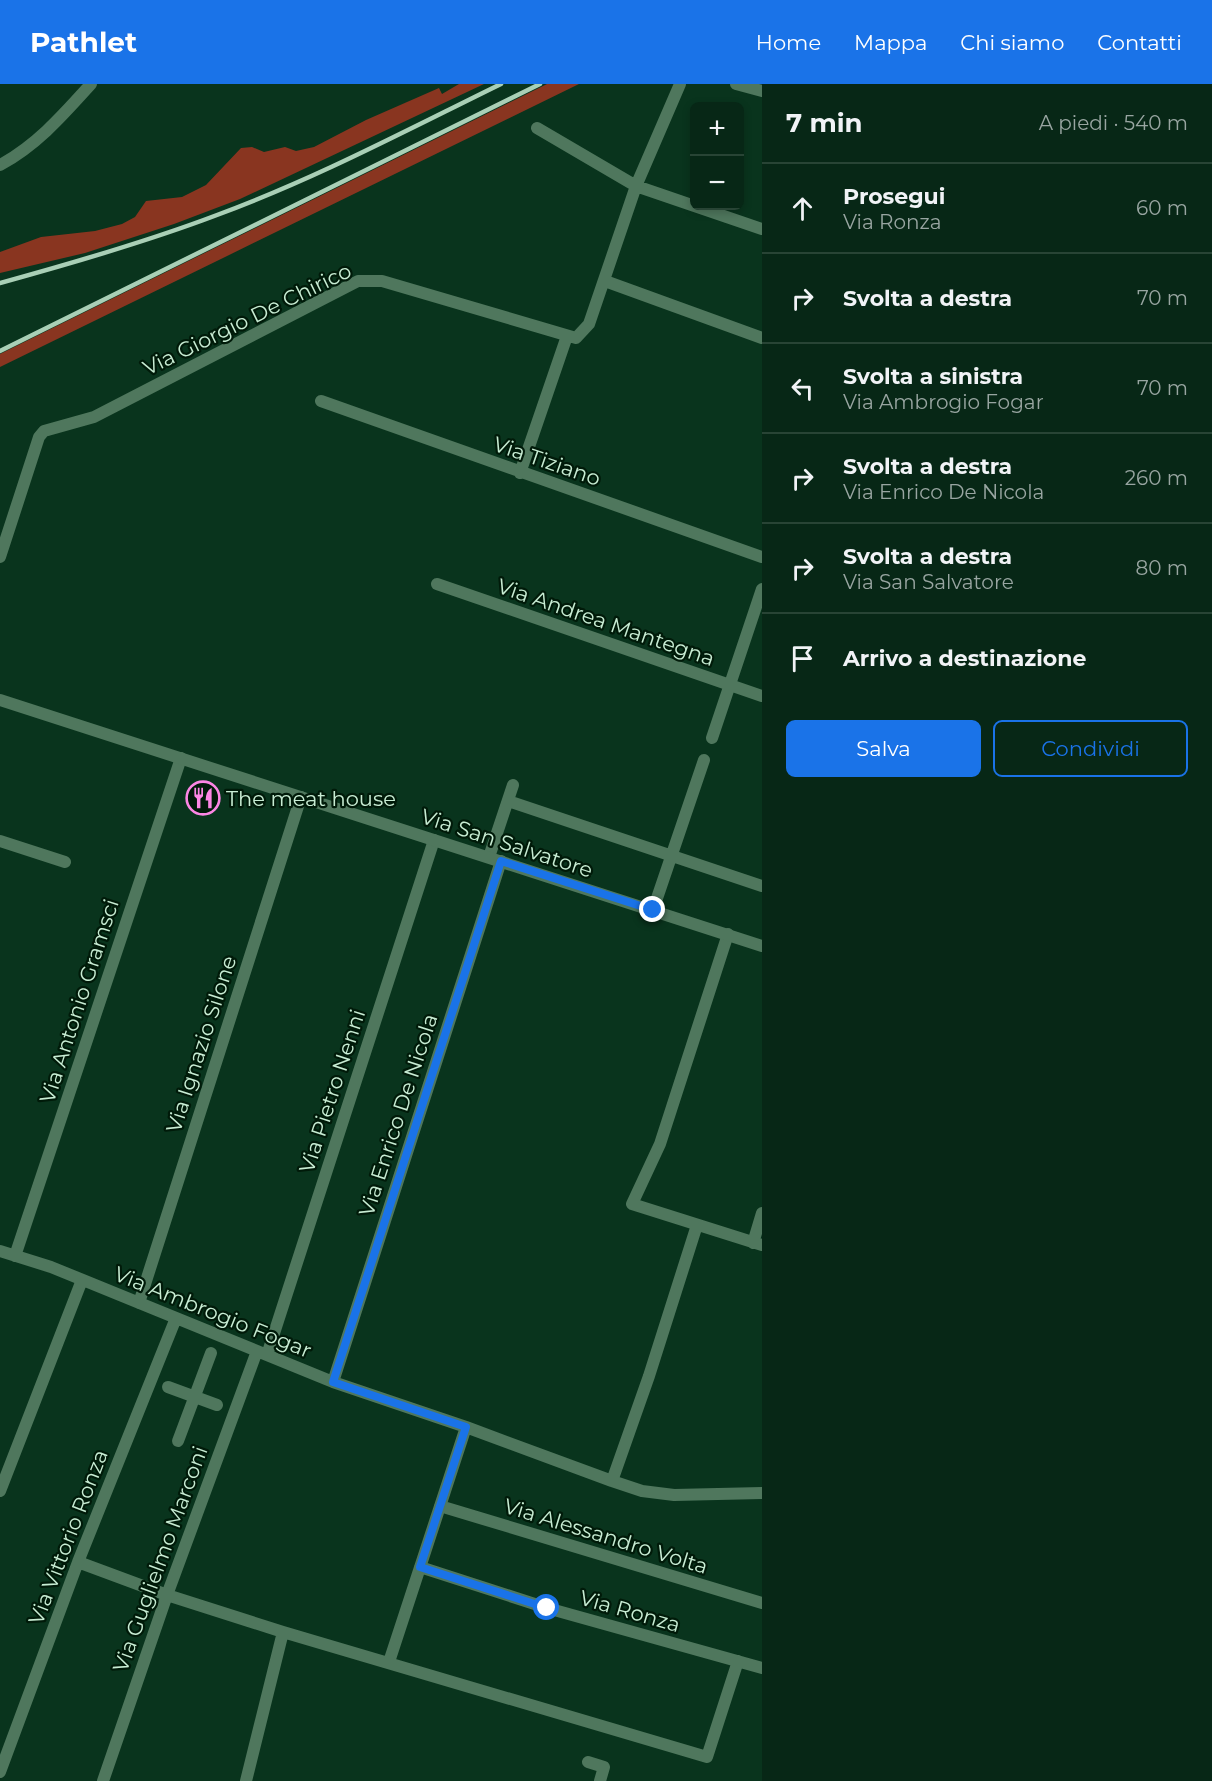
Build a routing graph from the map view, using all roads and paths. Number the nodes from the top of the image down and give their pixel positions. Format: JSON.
{"nodes":[{"id":1,"x":92,"y":84,"type":"edge"},
{"id":2,"x":680,"y":84,"type":"edge"},
{"id":3,"x":736,"y":84,"type":"edge"},
{"id":4,"x":762,"y":92,"type":"edge"},
{"id":5,"x":537,"y":128,"type":"dead end"},
{"id":6,"x":0,"y":165,"type":"edge"},
{"id":7,"x":636,"y":186,"type":"junction"},
{"id":8,"x":762,"y":229,"type":"edge"},
{"id":9,"x":605,"y":281,"type":"junction"},
{"id":10,"x":567,"y":336,"type":"junction"},
{"id":11,"x":762,"y":338,"type":"edge"},
{"id":12,"x":321,"y":401,"type":"dead end"},
{"id":13,"x":520,"y":473,"type":"junction"},
{"id":14,"x":0,"y":557,"type":"edge"},
{"id":15,"x":762,"y":557,"type":"edge"},
{"id":16,"x":437,"y":584,"type":"dead end"},
{"id":17,"x":762,"y":589,"type":"edge"},
{"id":18,"x":730,"y":685,"type":"junction"},
{"id":19,"x":762,"y":696,"type":"edge"},
{"id":20,"x":0,"y":700,"type":"edge"},
{"id":21,"x":712,"y":738,"type":"dead end"},
{"id":22,"x":181,"y":758,"type":"junction"},
{"id":23,"x":704,"y":760,"type":"dead end"},
{"id":24,"x":513,"y":785,"type":"dead end"},
{"id":25,"x":301,"y":797,"type":"junction"},
{"id":26,"x":508,"y":801,"type":"junction"},
{"id":27,"x":434,"y":840,"type":"junction"},
{"id":28,"x":0,"y":841,"type":"edge"},
{"id":29,"x":671,"y":855,"type":"junction"},
{"id":30,"x":495,"y":859,"type":"junction"},
{"id":31,"x":66,"y":862,"type":"dead end"},
{"id":32,"x":762,"y":886,"type":"edge"},
{"id":33,"x":653,"y":910,"type":"junction"},
{"id":34,"x":728,"y":934,"type":"junction"},
{"id":35,"x":762,"y":946,"type":"edge"},
{"id":36,"x":762,"y":1213,"type":"edge"},
{"id":37,"x":697,"y":1225,"type":"junction"},
{"id":38,"x":758,"y":1244,"type":"edge"},
{"id":39,"x":0,"y":1251,"type":"edge"},
{"id":40,"x":15,"y":1256,"type":"junction"},
{"id":41,"x":82,"y":1280,"type":"junction"},
{"id":42,"x":138,"y":1303,"type":"junction"},
{"id":43,"x":176,"y":1318,"type":"junction"},
{"id":44,"x":211,"y":1353,"type":"dead end"},
{"id":45,"x":262,"y":1353,"type":"junction"},
{"id":46,"x":333,"y":1382,"type":"junction"},
{"id":47,"x":168,"y":1387,"type":"dead end"},
{"id":48,"x":195,"y":1397,"type":"junction"},
{"id":49,"x":217,"y":1405,"type":"dead end"},
{"id":50,"x":466,"y":1427,"type":"junction"},
{"id":51,"x":178,"y":1441,"type":"dead end"},
{"id":52,"x":612,"y":1481,"type":"junction"},
{"id":53,"x":0,"y":1491,"type":"edge"},
{"id":54,"x":762,"y":1493,"type":"edge"},
{"id":55,"x":440,"y":1506,"type":"junction"},
{"id":56,"x":78,"y":1562,"type":"junction"},
{"id":57,"x":420,"y":1567,"type":"junction"},
{"id":58,"x":167,"y":1595,"type":"junction"},
{"id":59,"x":762,"y":1603,"type":"edge"},
{"id":60,"x":283,"y":1632,"type":"junction"},
{"id":61,"x":738,"y":1661,"type":"junction"},
{"id":62,"x":388,"y":1662,"type":"junction"},
{"id":63,"x":762,"y":1668,"type":"edge"},
{"id":64,"x":588,"y":1762,"type":"dead end"},
{"id":65,"x":0,"y":1772,"type":"edge"},
{"id":66,"x":103,"y":1781,"type":"edge"},
{"id":67,"x":246,"y":1781,"type":"edge"},
{"id":68,"x":600,"y":1781,"type":"edge"}],
"edges":[{"from":1,"to":6,"type":"street"},
{"from":2,"to":7,"type":"street"},
{"from":3,"to":4,"type":"street"},
{"from":5,"to":7,"type":"street"},
{"from":7,"to":8,"type":"street"},
{"from":7,"to":9,"type":"street"},
{"from":9,"to":10,"type":"street"},
{"from":9,"to":11,"type":"street"},
{"from":10,"to":13,"type":"street"},
{"from":10,"to":14,"type":"street","name":"Via Giorgio De Chirico"},
{"from":12,"to":13,"type":"street","name":"Via Tiziano"},
{"from":13,"to":15,"type":"street","name":"Via Tiziano"},
{"from":16,"to":18,"type":"street","name":"Via Andrea Mantegna"},
{"from":17,"to":18,"type":"street"},
{"from":18,"to":19,"type":"street","name":"Via Andrea Mantegna"},
{"from":18,"to":21,"type":"street"},
{"from":20,"to":22,"type":"street","name":"Via San Salvatore"},
{"from":22,"to":25,"type":"street","name":"Via San Salvatore"},
{"from":22,"to":40,"type":"street","name":"Via Antonio Gramsci"},
{"from":23,"to":29,"type":"street"},
{"from":24,"to":26,"type":"street","name":"Via Enrico De Nicola"},
{"from":25,"to":27,"type":"street","name":"Via San Salvatore"},
{"from":25,"to":42,"type":"street","name":"Via Ignazio Silone"},
{"from":26,"to":29,"type":"street"},
{"from":26,"to":30,"type":"street","name":"Via Enrico De Nicola"},
{"from":27,"to":30,"type":"street","name":"Via San Salvatore"},
{"from":27,"to":45,"type":"street","name":"Via Pietro Nenni"},
{"from":28,"to":31,"type":"street"},
{"from":29,"to":32,"type":"street"},
{"from":29,"to":33,"type":"street"},
{"from":30,"to":33,"type":"street","name":"Via San Salvatore"},
{"from":30,"to":46,"type":"street","name":"Via Enrico De Nicola"},
{"from":33,"to":34,"type":"street","name":"Via San Salvatore"},
{"from":34,"to":35,"type":"street","name":"Via San Salvatore"},
{"from":34,"to":37,"type":"street"},
{"from":36,"to":38,"type":"street"},
{"from":37,"to":38,"type":"street"},
{"from":37,"to":52,"type":"street"},
{"from":39,"to":40,"type":"street","name":"Via Ambrogio Fogar"},
{"from":40,"to":41,"type":"street","name":"Via Ambrogio Fogar"},
{"from":41,"to":42,"type":"street","name":"Via Ambrogio Fogar"},
{"from":41,"to":53,"type":"street"},
{"from":42,"to":43,"type":"street","name":"Via Ambrogio Fogar"},
{"from":43,"to":45,"type":"street","name":"Via Ambrogio Fogar"},
{"from":43,"to":56,"type":"street","name":"Via Vittorio Ronza"},
{"from":44,"to":48,"type":"street"},
{"from":45,"to":46,"type":"street","name":"Via Ambrogio Fogar"},
{"from":45,"to":58,"type":"street","name":"Via Guglielmo Marconi"},
{"from":46,"to":50,"type":"street","name":"Via Ambrogio Fogar"},
{"from":47,"to":48,"type":"street"},
{"from":48,"to":49,"type":"street"},
{"from":48,"to":51,"type":"street"},
{"from":50,"to":52,"type":"street","name":"Via Ambrogio Fogar"},
{"from":50,"to":55,"type":"street"},
{"from":52,"to":54,"type":"street","name":"Via Ambrogio Fogar"},
{"from":55,"to":57,"type":"street"},
{"from":55,"to":59,"type":"street","name":"Via Alessandro Volta"},
{"from":56,"to":58,"type":"street"},
{"from":56,"to":65,"type":"street","name":"Via Vittorio Ronza"},
{"from":57,"to":61,"type":"street","name":"Via Ronza"},
{"from":57,"to":62,"type":"street"},
{"from":58,"to":60,"type":"street"},
{"from":58,"to":66,"type":"street","name":"Via Guglielmo Marconi"},
{"from":60,"to":62,"type":"street"},
{"from":60,"to":67,"type":"street"},
{"from":61,"to":62,"type":"street"},
{"from":61,"to":63,"type":"street","name":"Via Ronza"},
{"from":64,"to":68,"type":"street"}]}
